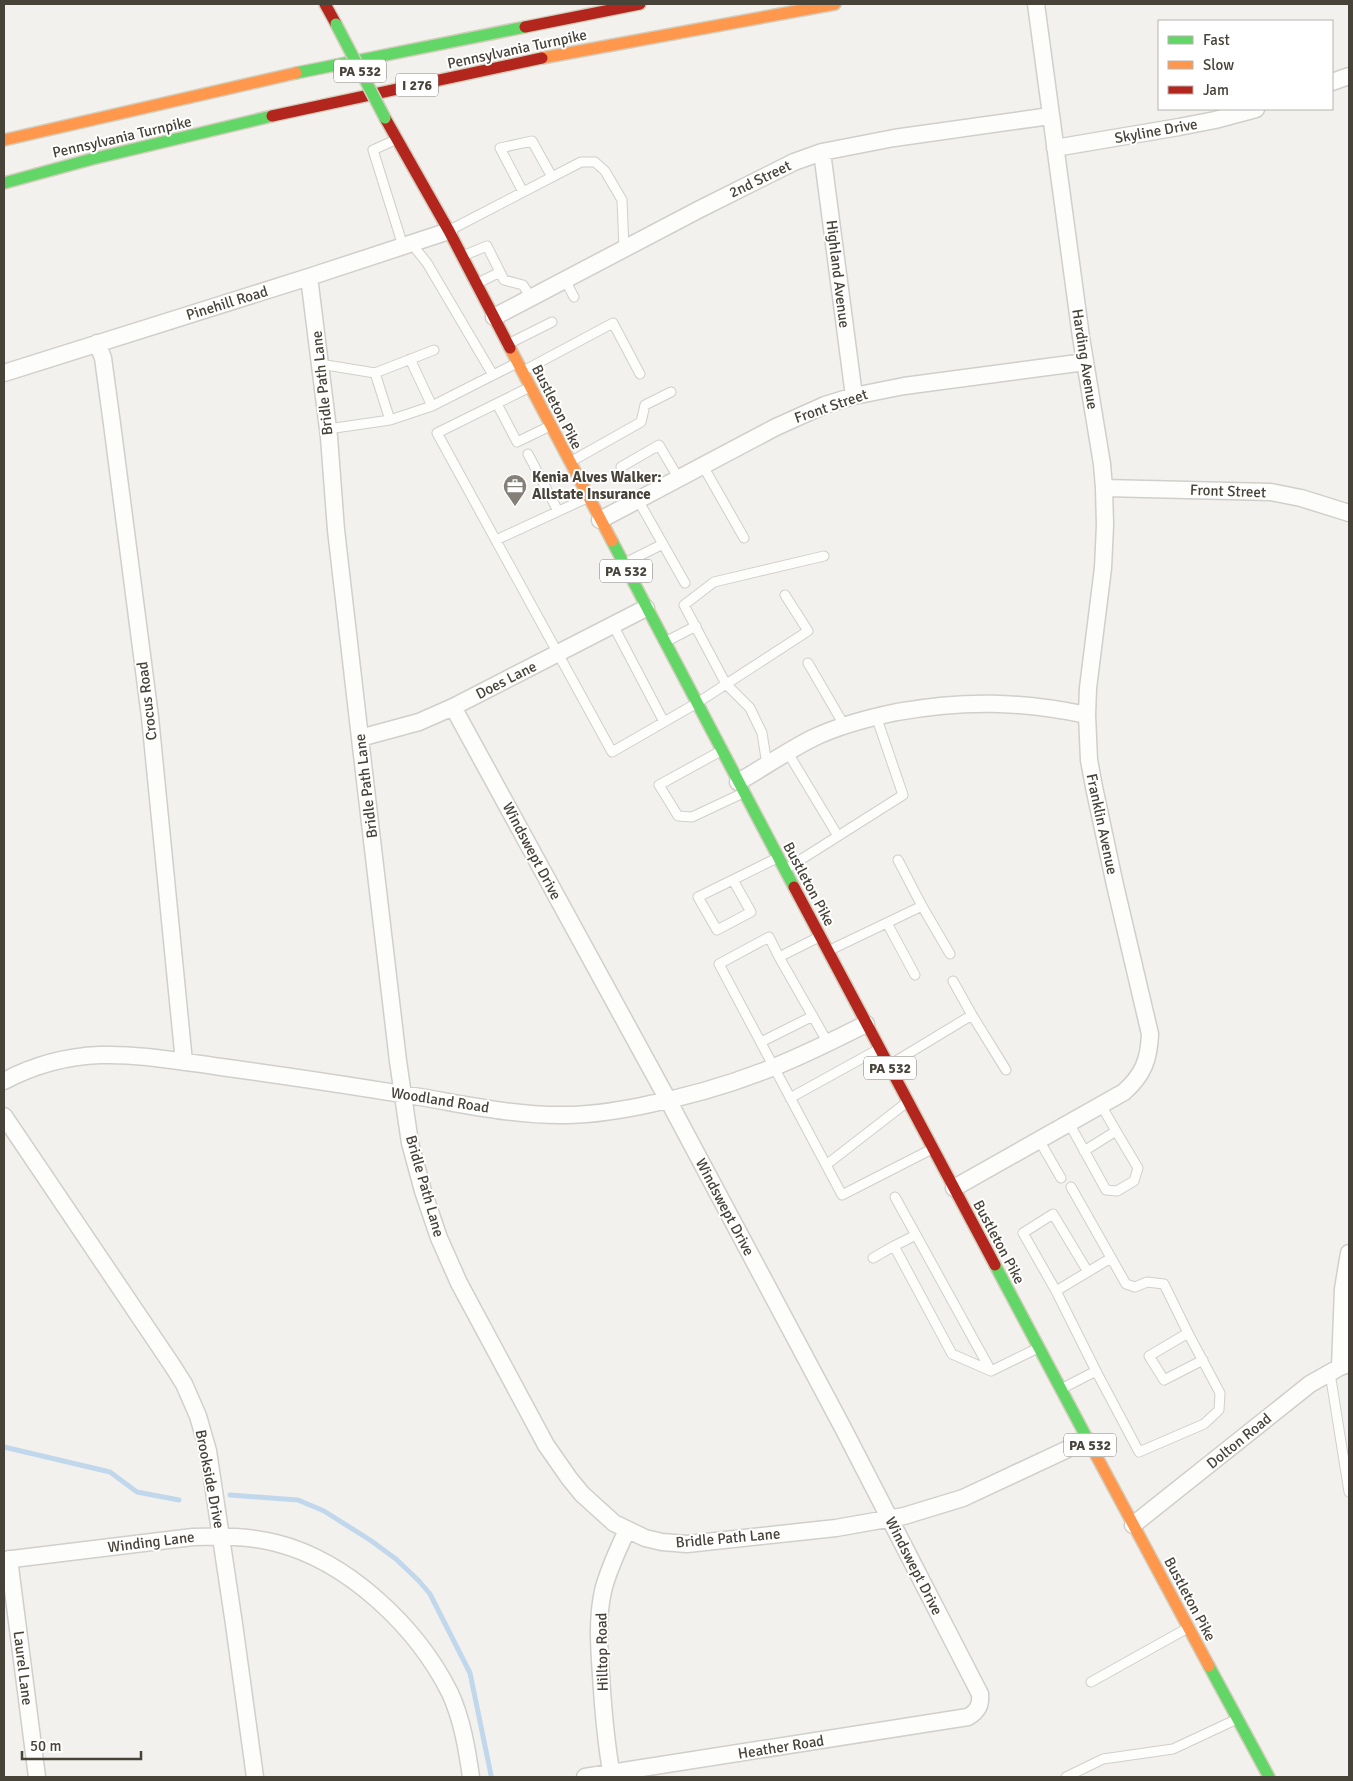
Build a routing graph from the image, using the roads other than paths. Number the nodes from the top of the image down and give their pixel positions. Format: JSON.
{"nodes":[{"id":1,"x":326,"y":4,"type":"edge"},
{"id":2,"x":640,"y":4,"type":"edge"},
{"id":3,"x":835,"y":4,"type":"edge"},
{"id":4,"x":1036,"y":4,"type":"edge"},
{"id":5,"x":1349,"y":76,"type":"edge"},
{"id":6,"x":1333,"y":82,"type":"edge"},
{"id":7,"x":1252,"y":110,"type":"edge"},
{"id":8,"x":1050,"y":116,"type":"junction"},
{"id":9,"x":397,"y":139,"type":"junction"},
{"id":10,"x":4,"y":140,"type":"edge"},
{"id":11,"x":1055,"y":148,"type":"junction"},
{"id":12,"x":822,"y":152,"type":"junction"},
{"id":13,"x":552,"y":177,"type":"junction"},
{"id":14,"x":4,"y":183,"type":"edge"},
{"id":15,"x":524,"y":192,"type":"junction"},
{"id":16,"x":449,"y":231,"type":"junction"},
{"id":17,"x":407,"y":245,"type":"junction"},
{"id":18,"x":624,"y":249,"type":"junction"},
{"id":19,"x":462,"y":256,"type":"junction"},
{"id":20,"x":500,"y":272,"type":"junction"},
{"id":21,"x":309,"y":277,"type":"junction"},
{"id":22,"x":565,"y":280,"type":"junction"},
{"id":23,"x":476,"y":284,"type":"junction"},
{"id":24,"x":574,"y":297,"type":"dead end"},
{"id":25,"x":531,"y":298,"type":"junction"},
{"id":26,"x":494,"y":317,"type":"junction"},
{"id":27,"x":552,"y":322,"type":"dead end"},
{"id":28,"x":97,"y":342,"type":"junction"},
{"id":29,"x":508,"y":344,"type":"junction"},
{"id":30,"x":434,"y":350,"type":"dead end"},
{"id":31,"x":410,"y":359,"type":"junction"},
{"id":32,"x":1085,"y":362,"type":"junction"},
{"id":33,"x":320,"y":364,"type":"junction"},
{"id":34,"x":520,"y":367,"type":"junction"},
{"id":35,"x":4,"y":373,"type":"edge"},
{"id":36,"x":375,"y":373,"type":"junction"},
{"id":37,"x":640,"y":374,"type":"dead end"},
{"id":38,"x":493,"y":376,"type":"junction"},
{"id":39,"x":530,"y":387,"type":"junction"},
{"id":40,"x":671,"y":392,"type":"dead end"},
{"id":41,"x":854,"y":396,"type":"junction"},
{"id":42,"x":497,"y":404,"type":"junction"},
{"id":43,"x":432,"y":406,"type":"junction"},
{"id":44,"x":390,"y":420,"type":"junction"},
{"id":45,"x":551,"y":426,"type":"junction"},
{"id":46,"x":328,"y":429,"type":"junction"},
{"id":47,"x":528,"y":454,"type":"dead end"},
{"id":48,"x":570,"y":462,"type":"junction"},
{"id":49,"x":703,"y":466,"type":"junction"},
{"id":50,"x":620,"y":467,"type":"dead end"},
{"id":51,"x":679,"y":479,"type":"junction"},
{"id":52,"x":1104,"y":488,"type":"junction"},
{"id":53,"x":588,"y":497,"type":"junction"},
{"id":54,"x":638,"y":500,"type":"junction"},
{"id":55,"x":558,"y":511,"type":"junction"},
{"id":56,"x":1349,"y":513,"type":"edge"},
{"id":57,"x":600,"y":520,"type":"junction"},
{"id":58,"x":744,"y":538,"type":"dead end"},
{"id":59,"x":496,"y":540,"type":"junction"},
{"id":60,"x":663,"y":544,"type":"junction"},
{"id":61,"x":824,"y":556,"type":"dead end"},
{"id":62,"x":623,"y":565,"type":"junction"},
{"id":63,"x":685,"y":583,"type":"dead end"},
{"id":64,"x":785,"y":595,"type":"dead end"},
{"id":65,"x":646,"y":608,"type":"junction"},
{"id":66,"x":613,"y":625,"type":"junction"},
{"id":67,"x":696,"y":626,"type":"junction"},
{"id":68,"x":664,"y":643,"type":"junction"},
{"id":69,"x":559,"y":653,"type":"junction"},
{"id":70,"x":808,"y":663,"type":"dead end"},
{"id":71,"x":726,"y":684,"type":"junction"},
{"id":72,"x":697,"y":703,"type":"junction"},
{"id":73,"x":454,"y":707,"type":"junction"},
{"id":74,"x":1087,"y":715,"type":"junction"},
{"id":75,"x":876,"y":716,"type":"junction"},
{"id":76,"x":664,"y":722,"type":"junction"},
{"id":77,"x":844,"y":725,"type":"junction"},
{"id":78,"x":360,"y":738,"type":"junction"},
{"id":79,"x":721,"y":751,"type":"junction"},
{"id":80,"x":788,"y":753,"type":"junction"},
{"id":81,"x":767,"y":765,"type":"junction"},
{"id":82,"x":740,"y":788,"type":"junction"},
{"id":83,"x":838,"y":836,"type":"junction"},
{"id":84,"x":778,"y":858,"type":"junction"},
{"id":85,"x":898,"y":860,"type":"dead end"},
{"id":86,"x":784,"y":870,"type":"junction"},
{"id":87,"x":733,"y":880,"type":"junction"},
{"id":88,"x":922,"y":906,"type":"junction"},
{"id":89,"x":886,"y":923,"type":"junction"},
{"id":90,"x":820,"y":937,"type":"junction"},
{"id":91,"x":828,"y":952,"type":"junction"},
{"id":92,"x":950,"y":954,"type":"dead end"},
{"id":93,"x":779,"y":957,"type":"junction"},
{"id":94,"x":915,"y":975,"type":"dead end"},
{"id":95,"x":953,"y":981,"type":"dead end"},
{"id":96,"x":972,"y":1015,"type":"junction"},
{"id":97,"x":813,"y":1016,"type":"junction"},
{"id":98,"x":866,"y":1024,"type":"junction"},
{"id":99,"x":760,"y":1042,"type":"junction"},
{"id":100,"x":828,"y":1043,"type":"junction"},
{"id":101,"x":879,"y":1049,"type":"junction"},
{"id":102,"x":184,"y":1062,"type":"junction"},
{"id":103,"x":888,"y":1065,"type":"junction"},
{"id":104,"x":773,"y":1067,"type":"junction"},
{"id":105,"x":1006,"y":1070,"type":"dead end"},
{"id":106,"x":4,"y":1081,"type":"edge"},
{"id":107,"x":403,"y":1094,"type":"junction"},
{"id":108,"x":790,"y":1098,"type":"junction"},
{"id":109,"x":668,"y":1100,"type":"junction"},
{"id":110,"x":908,"y":1101,"type":"junction"},
{"id":111,"x":1101,"y":1105,"type":"junction"},
{"id":112,"x":4,"y":1116,"type":"edge"},
{"id":113,"x":1069,"y":1123,"type":"junction"},
{"id":114,"x":1116,"y":1131,"type":"junction"},
{"id":115,"x":1039,"y":1140,"type":"junction"},
{"id":116,"x":933,"y":1149,"type":"junction"},
{"id":117,"x":1084,"y":1151,"type":"junction"},
{"id":118,"x":826,"y":1165,"type":"junction"},
{"id":119,"x":1061,"y":1178,"type":"dead end"},
{"id":120,"x":1071,"y":1187,"type":"dead end"},
{"id":121,"x":954,"y":1188,"type":"junction"},
{"id":122,"x":895,"y":1197,"type":"dead end"},
{"id":123,"x":916,"y":1235,"type":"junction"},
{"id":124,"x":894,"y":1246,"type":"junction"},
{"id":125,"x":1349,"y":1253,"type":"edge"},
{"id":126,"x":873,"y":1258,"type":"dead end"},
{"id":127,"x":1111,"y":1258,"type":"junction"},
{"id":128,"x":1088,"y":1272,"type":"junction"},
{"id":129,"x":1056,"y":1291,"type":"junction"},
{"id":130,"x":1188,"y":1333,"type":"junction"},
{"id":131,"x":1039,"y":1348,"type":"junction"},
{"id":132,"x":1203,"y":1360,"type":"junction"},
{"id":133,"x":1340,"y":1368,"type":"edge"},
{"id":134,"x":991,"y":1371,"type":"junction"},
{"id":135,"x":1096,"y":1371,"type":"junction"},
{"id":136,"x":1061,"y":1390,"type":"junction"},
{"id":137,"x":1087,"y":1440,"type":"junction"},
{"id":138,"x":1349,"y":1492,"type":"edge"},
{"id":139,"x":889,"y":1518,"type":"junction"},
{"id":140,"x":1133,"y":1525,"type":"junction"},
{"id":141,"x":627,"y":1530,"type":"junction"},
{"id":142,"x":221,"y":1536,"type":"junction"},
{"id":143,"x":6,"y":1560,"type":"edge"},
{"id":144,"x":1188,"y":1628,"type":"junction"},
{"id":145,"x":1091,"y":1682,"type":"dead end"},
{"id":146,"x":975,"y":1712,"type":"joint"},
{"id":147,"x":1237,"y":1718,"type":"junction"},
{"id":148,"x":611,"y":1775,"type":"edge"},
{"id":149,"x":37,"y":1777,"type":"edge"},
{"id":150,"x":255,"y":1777,"type":"edge"},
{"id":151,"x":471,"y":1777,"type":"edge"},
{"id":152,"x":585,"y":1777,"type":"edge"},
{"id":153,"x":1066,"y":1777,"type":"edge"},
{"id":154,"x":1269,"y":1777,"type":"edge"}],
"edges":[{"from":1,"to":9,"type":"main road","name":"Bustleton Pike","number":"PA 532","bridge":true},
{"from":2,"to":10,"type":"main road","name":"Pennsylvania Turnpike","number":"I 276"},
{"from":3,"to":14,"type":"main road","name":"Pennsylvania Turnpike","number":"I 276"},
{"from":4,"to":8,"type":"street","name":"Harding Avenue"},
{"from":5,"to":6,"type":"street"},
{"from":7,"to":11,"type":"street","name":"Skyline Drive"},
{"from":8,"to":11,"type":"street","name":"Harding Avenue"},
{"from":8,"to":12,"type":"street","name":"2nd Street"},
{"from":9,"to":16,"type":"main road","name":"Bustleton Pike","number":"PA 532"},
{"from":9,"to":17,"type":"lane"},
{"from":11,"to":32,"type":"street","name":"Harding Avenue"},
{"from":12,"to":18,"type":"street","name":"2nd Street"},
{"from":12,"to":41,"type":"street","name":"Highland Avenue"},
{"from":13,"to":15,"type":"lane"},
{"from":13,"to":15,"type":"lane"},
{"from":13,"to":18,"type":"lane"},
{"from":15,"to":16,"type":"lane"},
{"from":16,"to":17,"type":"street","name":"Pinehill Road"},
{"from":16,"to":19,"type":"main road","name":"Bustleton Pike","number":"PA 532"},
{"from":17,"to":21,"type":"street","name":"Pinehill Road"},
{"from":17,"to":38,"type":"lane"},
{"from":18,"to":22,"type":"street","name":"2nd Street"},
{"from":19,"to":20,"type":"lane"},
{"from":19,"to":23,"type":"main road","name":"Bustleton Pike","number":"PA 532"},
{"from":20,"to":23,"type":"lane"},
{"from":20,"to":25,"type":"lane"},
{"from":21,"to":28,"type":"street","name":"Pinehill Road"},
{"from":21,"to":33,"type":"street","name":"Bridle Path Lane"},
{"from":22,"to":24,"type":"lane"},
{"from":22,"to":25,"type":"street","name":"2nd Street"},
{"from":23,"to":26,"type":"main road","name":"Bustleton Pike","number":"PA 532"},
{"from":25,"to":26,"type":"street","name":"2nd Street"},
{"from":26,"to":29,"type":"main road","name":"Bustleton Pike","number":"PA 532"},
{"from":27,"to":29,"type":"lane"},
{"from":28,"to":35,"type":"street","name":"Pinehill Road"},
{"from":28,"to":102,"type":"street","name":"Crocus Road"},
{"from":29,"to":34,"type":"main road","name":"Bustleton Pike","number":"PA 532"},
{"from":30,"to":31,"type":"lane"},
{"from":31,"to":36,"type":"lane"},
{"from":31,"to":43,"type":"lane"},
{"from":32,"to":41,"type":"street","name":"Front Street"},
{"from":32,"to":52,"type":"street","name":"Harding Avenue"},
{"from":33,"to":36,"type":"lane"},
{"from":33,"to":46,"type":"street","name":"Bridle Path Lane"},
{"from":34,"to":37,"type":"lane"},
{"from":34,"to":38,"type":"lane"},
{"from":34,"to":39,"type":"main road","name":"Bustleton Pike","number":"PA 532"},
{"from":36,"to":44,"type":"lane"},
{"from":38,"to":43,"type":"lane"},
{"from":39,"to":42,"type":"lane"},
{"from":39,"to":45,"type":"main road","name":"Bustleton Pike","number":"PA 532"},
{"from":40,"to":48,"type":"lane"},
{"from":41,"to":49,"type":"street","name":"Front Street"},
{"from":42,"to":45,"type":"lane"},
{"from":42,"to":59,"type":"lane"},
{"from":43,"to":44,"type":"lane"},
{"from":44,"to":46,"type":"lane"},
{"from":45,"to":48,"type":"main road","name":"Bustleton Pike","number":"PA 532"},
{"from":46,"to":78,"type":"street","name":"Bridle Path Lane"},
{"from":47,"to":55,"type":"lane"},
{"from":48,"to":53,"type":"main road","name":"Bustleton Pike","number":"PA 532"},
{"from":49,"to":51,"type":"street","name":"Front Street"},
{"from":49,"to":58,"type":"lane"},
{"from":50,"to":51,"type":"lane"},
{"from":51,"to":54,"type":"street","name":"Front Street"},
{"from":52,"to":56,"type":"street","name":"Front Street"},
{"from":52,"to":74,"type":"street","name":"Harding Avenue"},
{"from":53,"to":55,"type":"lane"},
{"from":53,"to":57,"type":"main road","name":"Bustleton Pike","number":"PA 532"},
{"from":54,"to":57,"type":"street","name":"Front Street"},
{"from":54,"to":60,"type":"lane"},
{"from":55,"to":59,"type":"lane"},
{"from":57,"to":62,"type":"main road","name":"Bustleton Pike","number":"PA 532"},
{"from":59,"to":69,"type":"lane"},
{"from":60,"to":62,"type":"lane"},
{"from":60,"to":63,"type":"lane"},
{"from":61,"to":67,"type":"lane"},
{"from":62,"to":65,"type":"main road","name":"Bustleton Pike","number":"PA 532"},
{"from":64,"to":71,"type":"lane"},
{"from":65,"to":66,"type":"street","name":"Does Lane"},
{"from":65,"to":68,"type":"main road","name":"Bustleton Pike","number":"PA 532"},
{"from":66,"to":69,"type":"street","name":"Does Lane"},
{"from":66,"to":76,"type":"lane"},
{"from":67,"to":68,"type":"lane"},
{"from":67,"to":71,"type":"lane"},
{"from":68,"to":72,"type":"main road","name":"Bustleton Pike","number":"PA 532"},
{"from":69,"to":73,"type":"street","name":"Does Lane"},
{"from":69,"to":76,"type":"lane"},
{"from":70,"to":77,"type":"lane"},
{"from":71,"to":72,"type":"lane"},
{"from":71,"to":81,"type":"lane"},
{"from":72,"to":76,"type":"lane"},
{"from":72,"to":79,"type":"main road","name":"Bustleton Pike","number":"PA 532"},
{"from":73,"to":78,"type":"street","name":"Does Lane"},
{"from":73,"to":109,"type":"street","name":"Windswept Drive"},
{"from":74,"to":75,"type":"street"},
{"from":74,"to":111,"type":"street","name":"Franklin Avenue"},
{"from":75,"to":77,"type":"street"},
{"from":75,"to":83,"type":"lane"},
{"from":77,"to":80,"type":"street"},
{"from":78,"to":107,"type":"street","name":"Bridle Path Lane"},
{"from":79,"to":82,"type":"main road","name":"Bustleton Pike","number":"PA 532"},
{"from":79,"to":82,"type":"lane"},
{"from":80,"to":81,"type":"street"},
{"from":80,"to":83,"type":"lane"},
{"from":81,"to":82,"type":"street"},
{"from":82,"to":84,"type":"main road","name":"Bustleton Pike","number":"PA 532"},
{"from":83,"to":86,"type":"lane"},
{"from":84,"to":86,"type":"main road","name":"Bustleton Pike","number":"PA 532"},
{"from":84,"to":87,"type":"lane"},
{"from":85,"to":88,"type":"lane"},
{"from":86,"to":90,"type":"main road","name":"Bustleton Pike","number":"PA 532"},
{"from":87,"to":87,"type":"lane"},
{"from":88,"to":89,"type":"lane"},
{"from":88,"to":92,"type":"lane"},
{"from":89,"to":91,"type":"lane"},
{"from":89,"to":94,"type":"lane"},
{"from":90,"to":91,"type":"main road","name":"Bustleton Pike","number":"PA 532"},
{"from":90,"to":93,"type":"lane"},
{"from":91,"to":98,"type":"main road","name":"Bustleton Pike","number":"PA 532"},
{"from":93,"to":97,"type":"lane"},
{"from":93,"to":99,"type":"lane"},
{"from":95,"to":96,"type":"lane"},
{"from":96,"to":103,"type":"lane"},
{"from":96,"to":105,"type":"lane"},
{"from":97,"to":99,"type":"lane"},
{"from":97,"to":100,"type":"lane"},
{"from":98,"to":100,"type":"street","name":"Woodland Road"},
{"from":98,"to":101,"type":"main road","name":"Bustleton Pike","number":"PA 532"},
{"from":99,"to":104,"type":"lane"},
{"from":100,"to":104,"type":"street","name":"Woodland Road"},
{"from":101,"to":103,"type":"main road","name":"Bustleton Pike","number":"PA 532"},
{"from":101,"to":108,"type":"lane"},
{"from":102,"to":106,"type":"street","name":"Woodland Road"},
{"from":102,"to":107,"type":"street","name":"Woodland Road"},
{"from":103,"to":110,"type":"main road","name":"Bustleton Pike","number":"PA 532"},
{"from":104,"to":108,"type":"lane"},
{"from":104,"to":109,"type":"street","name":"Woodland Road"},
{"from":107,"to":109,"type":"street","name":"Woodland Road"},
{"from":107,"to":141,"type":"street","name":"Bridle Path Lane"},
{"from":108,"to":118,"type":"lane"},
{"from":109,"to":139,"type":"street","name":"Windswept Drive"},
{"from":110,"to":116,"type":"main road","name":"Bustleton Pike","number":"PA 532"},
{"from":110,"to":118,"type":"lane"},
{"from":111,"to":113,"type":"street","name":"Franklin Avenue"},
{"from":111,"to":114,"type":"lane"},
{"from":112,"to":142,"type":"street","name":"Brookside Drive"},
{"from":113,"to":115,"type":"street","name":"Franklin Avenue"},
{"from":113,"to":117,"type":"lane"},
{"from":114,"to":117,"type":"lane"},
{"from":114,"to":117,"type":"lane"},
{"from":115,"to":119,"type":"lane"},
{"from":115,"to":121,"type":"street","name":"Franklin Avenue"},
{"from":116,"to":118,"type":"lane"},
{"from":116,"to":121,"type":"main road","name":"Bustleton Pike","number":"PA 532"},
{"from":120,"to":127,"type":"lane"},
{"from":121,"to":131,"type":"main road","name":"Bustleton Pike","number":"PA 532"},
{"from":122,"to":123,"type":"lane"},
{"from":123,"to":124,"type":"lane"},
{"from":123,"to":134,"type":"lane"},
{"from":124,"to":126,"type":"lane"},
{"from":124,"to":134,"type":"lane"},
{"from":125,"to":133,"type":"street"},
{"from":127,"to":128,"type":"lane"},
{"from":127,"to":130,"type":"lane"},
{"from":128,"to":129,"type":"lane"},
{"from":128,"to":129,"type":"lane"},
{"from":129,"to":135,"type":"lane"},
{"from":130,"to":132,"type":"lane"},
{"from":130,"to":132,"type":"lane"},
{"from":131,"to":134,"type":"lane"},
{"from":131,"to":136,"type":"main road","name":"Bustleton Pike","number":"PA 532"},
{"from":132,"to":135,"type":"lane"},
{"from":133,"to":138,"type":"lane"},
{"from":133,"to":140,"type":"street","name":"Dolton Road"},
{"from":135,"to":136,"type":"lane"},
{"from":136,"to":137,"type":"main road","name":"Bustleton Pike","number":"PA 532"},
{"from":137,"to":139,"type":"street","name":"Bridle Path Lane"},
{"from":137,"to":140,"type":"main road","name":"Bustleton Pike","number":"PA 532"},
{"from":139,"to":141,"type":"street","name":"Bridle Path Lane"},
{"from":139,"to":146,"type":"street","name":"Windswept Drive"},
{"from":140,"to":144,"type":"main road","name":"Bustleton Pike","number":"PA 532"},
{"from":141,"to":148,"type":"street","name":"Hilltop Road"},
{"from":142,"to":143,"type":"street","name":"Winding Lane"},
{"from":142,"to":150,"type":"street","name":"Brookside Drive"},
{"from":142,"to":151,"type":"street","name":"Winding Lane"},
{"from":143,"to":149,"type":"street","name":"Laurel Lane"},
{"from":144,"to":145,"type":"lane"},
{"from":144,"to":147,"type":"main road","name":"Bustleton Pike","number":"PA 532"},
{"from":146,"to":148,"type":"street","name":"Heather Road"},
{"from":147,"to":153,"type":"lane"},
{"from":147,"to":154,"type":"main road","name":"Bustleton Pike","number":"PA 532"},
{"from":148,"to":152,"type":"street","name":"Heather Road"}]}
